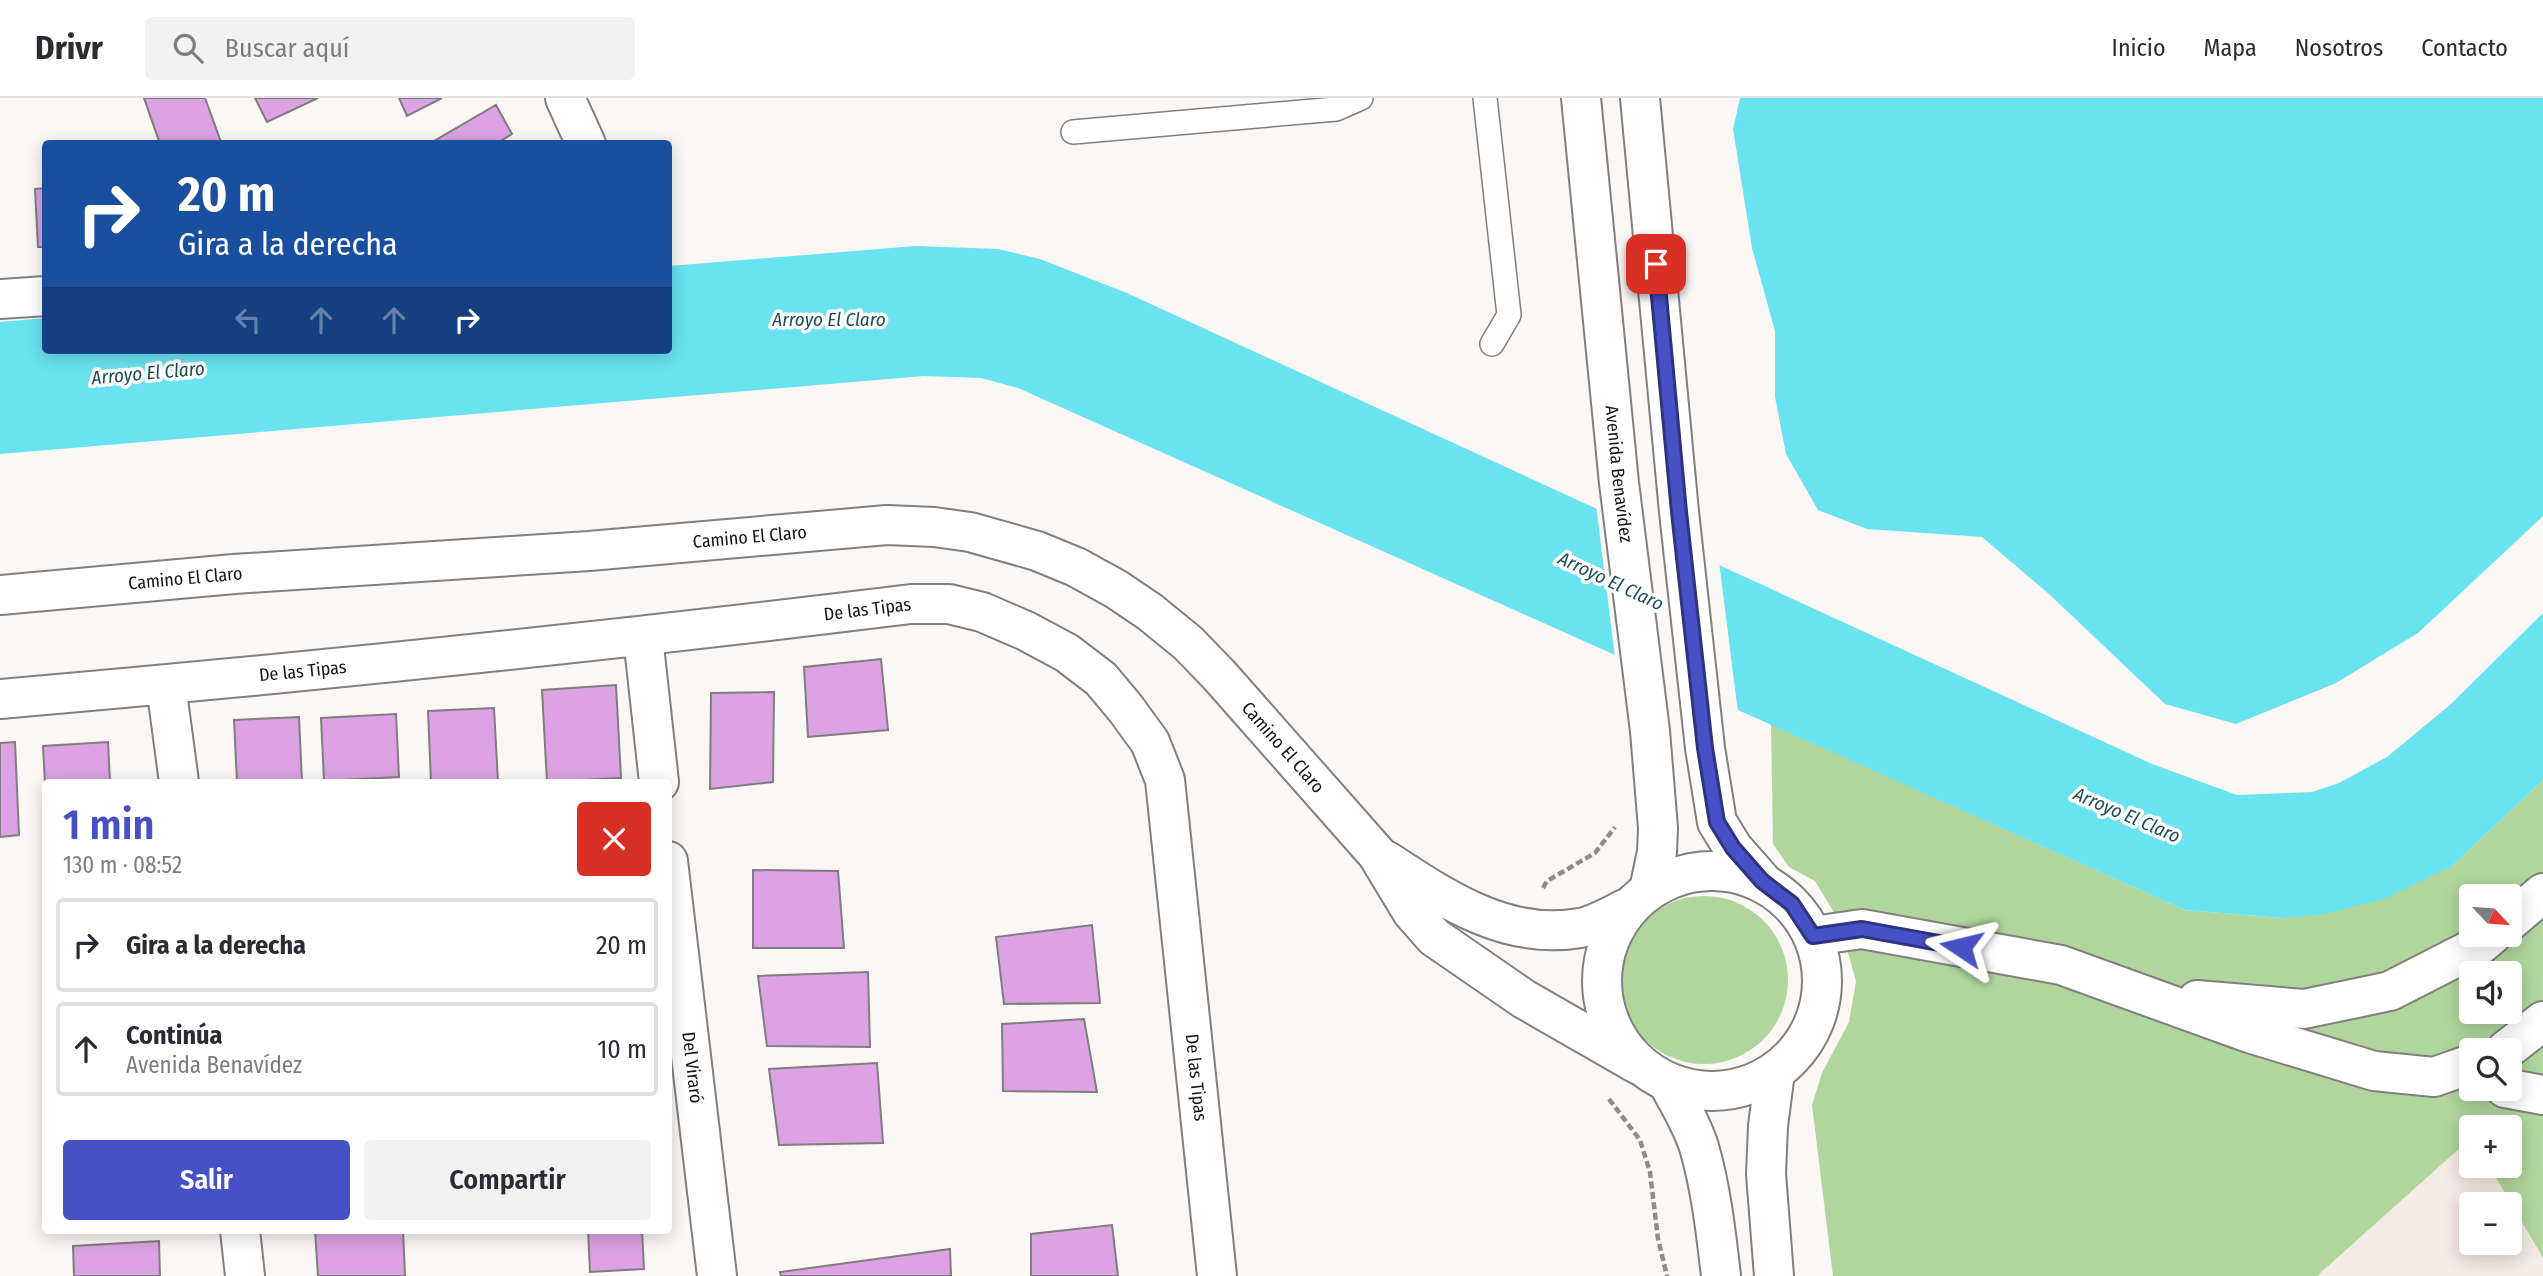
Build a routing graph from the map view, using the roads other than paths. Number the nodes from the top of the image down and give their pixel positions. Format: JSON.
{"nodes":[{"id":1,"x":565,"y":98,"type":"edge"},
{"id":2,"x":1361,"y":98,"type":"edge"},
{"id":3,"x":1485,"y":98,"type":"edge"},
{"id":4,"x":1581,"y":98,"type":"edge"},
{"id":5,"x":1640,"y":98,"type":"edge"},
{"id":6,"x":1073,"y":132,"type":"dead end"},
{"id":7,"x":584,"y":140,"type":"edge"},
{"id":8,"x":42,"y":296,"type":"edge"},
{"id":9,"x":0,"y":299,"type":"edge"},
{"id":10,"x":1492,"y":344,"type":"dead end"},
{"id":11,"x":0,"y":595,"type":"edge"},
{"id":12,"x":643,"y":637,"type":"junction"},
{"id":13,"x":166,"y":685,"type":"junction"},
{"id":14,"x":0,"y":699,"type":"edge"},
{"id":15,"x":179,"y":779,"type":"edge"},
{"id":16,"x":659,"y":779,"type":"edge"},
{"id":17,"x":1377,"y":854,"type":"junction"},
{"id":18,"x":1762,"y":881,"type":"junction"},
{"id":19,"x":2543,"y":893,"type":"edge"},
{"id":20,"x":672,"y":895,"type":"edge"},
{"id":21,"x":1639,"y":898,"type":"junction"},
{"id":22,"x":2522,"y":910,"type":"edge"},
{"id":23,"x":1813,"y":936,"type":"junction"},
{"id":24,"x":2476,"y":947,"type":"edge"},
{"id":25,"x":2147,"y":996,"type":"junction"},
{"id":26,"x":2543,"y":1021,"type":"edge"},
{"id":27,"x":2521,"y":1038,"type":"edge"},
{"id":28,"x":2459,"y":1069,"type":"edge"},
{"id":29,"x":1775,"y":1072,"type":"junction"},
{"id":30,"x":1653,"y":1074,"type":"junction"},
{"id":31,"x":2434,"y":1077,"type":"junction"},
{"id":32,"x":2459,"y":1081,"type":"edge"},
{"id":33,"x":2522,"y":1091,"type":"edge"},
{"id":34,"x":2543,"y":1095,"type":"edge"},
{"id":35,"x":240,"y":1234,"type":"edge"},
{"id":36,"x":245,"y":1276,"type":"edge"},
{"id":37,"x":717,"y":1276,"type":"edge"},
{"id":38,"x":1217,"y":1276,"type":"edge"},
{"id":39,"x":1721,"y":1276,"type":"edge"},
{"id":40,"x":1774,"y":1276,"type":"edge"}],
"edges":[{"from":1,"to":7,"type":"street"},
{"from":2,"to":6,"type":"lane"},
{"from":3,"to":10,"type":"lane"},
{"from":4,"to":21,"type":"street","name":"Avenida Benavídez"},
{"from":5,"to":18,"type":"street"},
{"from":8,"to":9,"type":"street"},
{"from":11,"to":17,"type":"street","name":"Camino El Claro"},
{"from":12,"to":13,"type":"street","name":"De las Tipas"},
{"from":12,"to":16,"type":"street"},
{"from":12,"to":38,"type":"street","name":"De las Tipas"},
{"from":13,"to":14,"type":"street","name":"De las Tipas"},
{"from":13,"to":15,"type":"street"},
{"from":17,"to":21,"type":"street","name":"Camino El Claro"},
{"from":17,"to":30,"type":"street","name":"Camino El Claro"},
{"from":18,"to":21,"type":"street"},
{"from":18,"to":23,"type":"street"},
{"from":19,"to":22,"type":"street"},
{"from":20,"to":37,"type":"street","name":"Del Viraró"},
{"from":21,"to":30,"type":"street"},
{"from":23,"to":25,"type":"street"},
{"from":23,"to":29,"type":"street"},
{"from":24,"to":25,"type":"street"},
{"from":25,"to":31,"type":"street"},
{"from":26,"to":27,"type":"street"},
{"from":28,"to":31,"type":"street"},
{"from":29,"to":30,"type":"street"},
{"from":29,"to":40,"type":"street"},
{"from":30,"to":39,"type":"street"},
{"from":31,"to":32,"type":"street"},
{"from":33,"to":34,"type":"street"},
{"from":35,"to":36,"type":"street"}]}
